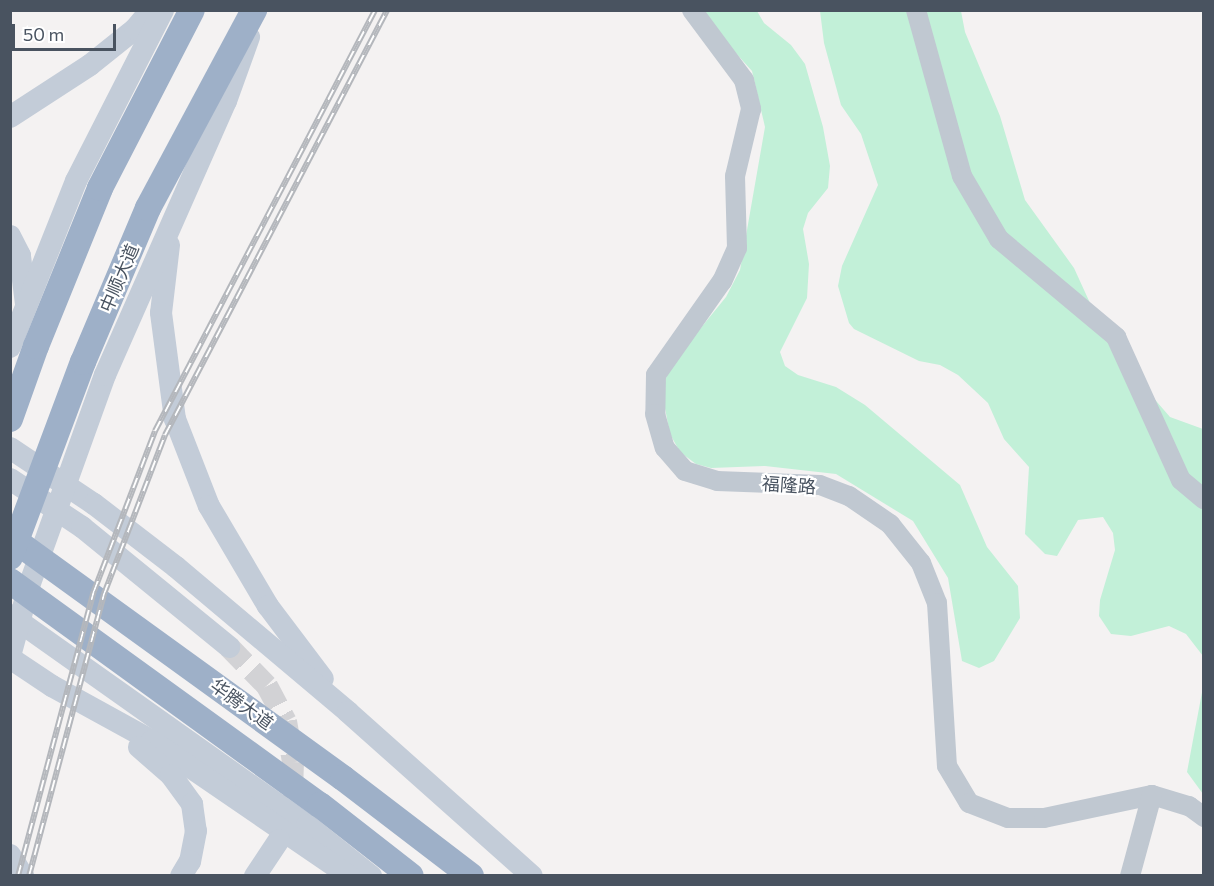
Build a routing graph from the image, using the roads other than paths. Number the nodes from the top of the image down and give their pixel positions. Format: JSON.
{"nodes":[{"id":1,"x":151,"y":10,"type":"edge"},
{"id":2,"x":163,"y":10,"type":"edge"},
{"id":3,"x":192,"y":10,"type":"edge"},
{"id":4,"x":254,"y":10,"type":"edge"},
{"id":5,"x":259,"y":10,"type":"edge"},
{"id":6,"x":692,"y":10,"type":"edge"},
{"id":7,"x":916,"y":10,"type":"edge"},
{"id":8,"x":39,"y":100,"type":"junction"},
{"id":9,"x":10,"y":110,"type":"edge"},
{"id":10,"x":10,"y":117,"type":"edge"},
{"id":11,"x":172,"y":219,"type":"junction"},
{"id":12,"x":10,"y":236,"type":"edge"},
{"id":13,"x":26,"y":305,"type":"junction"},
{"id":14,"x":10,"y":347,"type":"edge"},
{"id":15,"x":10,"y":419,"type":"edge"},
{"id":16,"x":10,"y":448,"type":"edge"},
{"id":17,"x":10,"y":479,"type":"edge"},
{"id":18,"x":1203,"y":499,"type":"edge"},
{"id":19,"x":10,"y":537,"type":"edge"},
{"id":20,"x":10,"y":557,"type":"edge"},
{"id":21,"x":10,"y":581,"type":"edge"},
{"id":22,"x":10,"y":615,"type":"edge"},
{"id":23,"x":229,"y":647,"type":"tunnel mouth"},
{"id":24,"x":10,"y":657,"type":"edge"},
{"id":25,"x":42,"y":680,"type":"junction"},
{"id":26,"x":348,"y":712,"type":"junction"},
{"id":27,"x":1152,"y":795,"type":"junction"},
{"id":28,"x":1203,"y":818,"type":"edge"},
{"id":29,"x":279,"y":840,"type":"dead end"},
{"id":30,"x":10,"y":855,"type":"edge"},
{"id":31,"x":23,"y":876,"type":"edge"},
{"id":32,"x":181,"y":876,"type":"edge"},
{"id":33,"x":255,"y":876,"type":"edge"},
{"id":34,"x":349,"y":876,"type":"edge"},
{"id":35,"x":371,"y":876,"type":"edge"},
{"id":36,"x":411,"y":876,"type":"edge"},
{"id":37,"x":471,"y":876,"type":"edge"},
{"id":38,"x":532,"y":876,"type":"edge"},
{"id":39,"x":1130,"y":876,"type":"edge"}],
"edges":[{"from":1,"to":8,"type":"main road"},
{"from":2,"to":13,"type":"main road"},
{"from":3,"to":15,"type":"highway"},
{"from":4,"to":20,"type":"highway","name":"中顺大道"},
{"from":5,"to":11,"type":"main road"},
{"from":6,"to":27,"type":"street","name":"福隆路"},
{"from":7,"to":18,"type":"street"},
{"from":8,"to":9,"type":"main road"},
{"from":8,"to":10,"type":"main road"},
{"from":11,"to":24,"type":"main road"},
{"from":11,"to":26,"type":"main road"},
{"from":12,"to":13,"type":"main road"},
{"from":13,"to":14,"type":"main road"},
{"from":16,"to":26,"type":"main road"},
{"from":17,"to":23,"type":"main road"},
{"from":19,"to":37,"type":"highway","name":"华腾大道"},
{"from":21,"to":36,"type":"highway","name":"华腾大道"},
{"from":22,"to":35,"type":"main road"},
{"from":24,"to":25,"type":"main road"},
{"from":25,"to":32,"type":"main road"},
{"from":25,"to":34,"type":"main road"},
{"from":26,"to":38,"type":"main road"},
{"from":27,"to":28,"type":"street","name":"福隆路"},
{"from":27,"to":39,"type":"street"},
{"from":29,"to":33,"type":"main road"},
{"from":30,"to":31,"type":"main road"}]}
